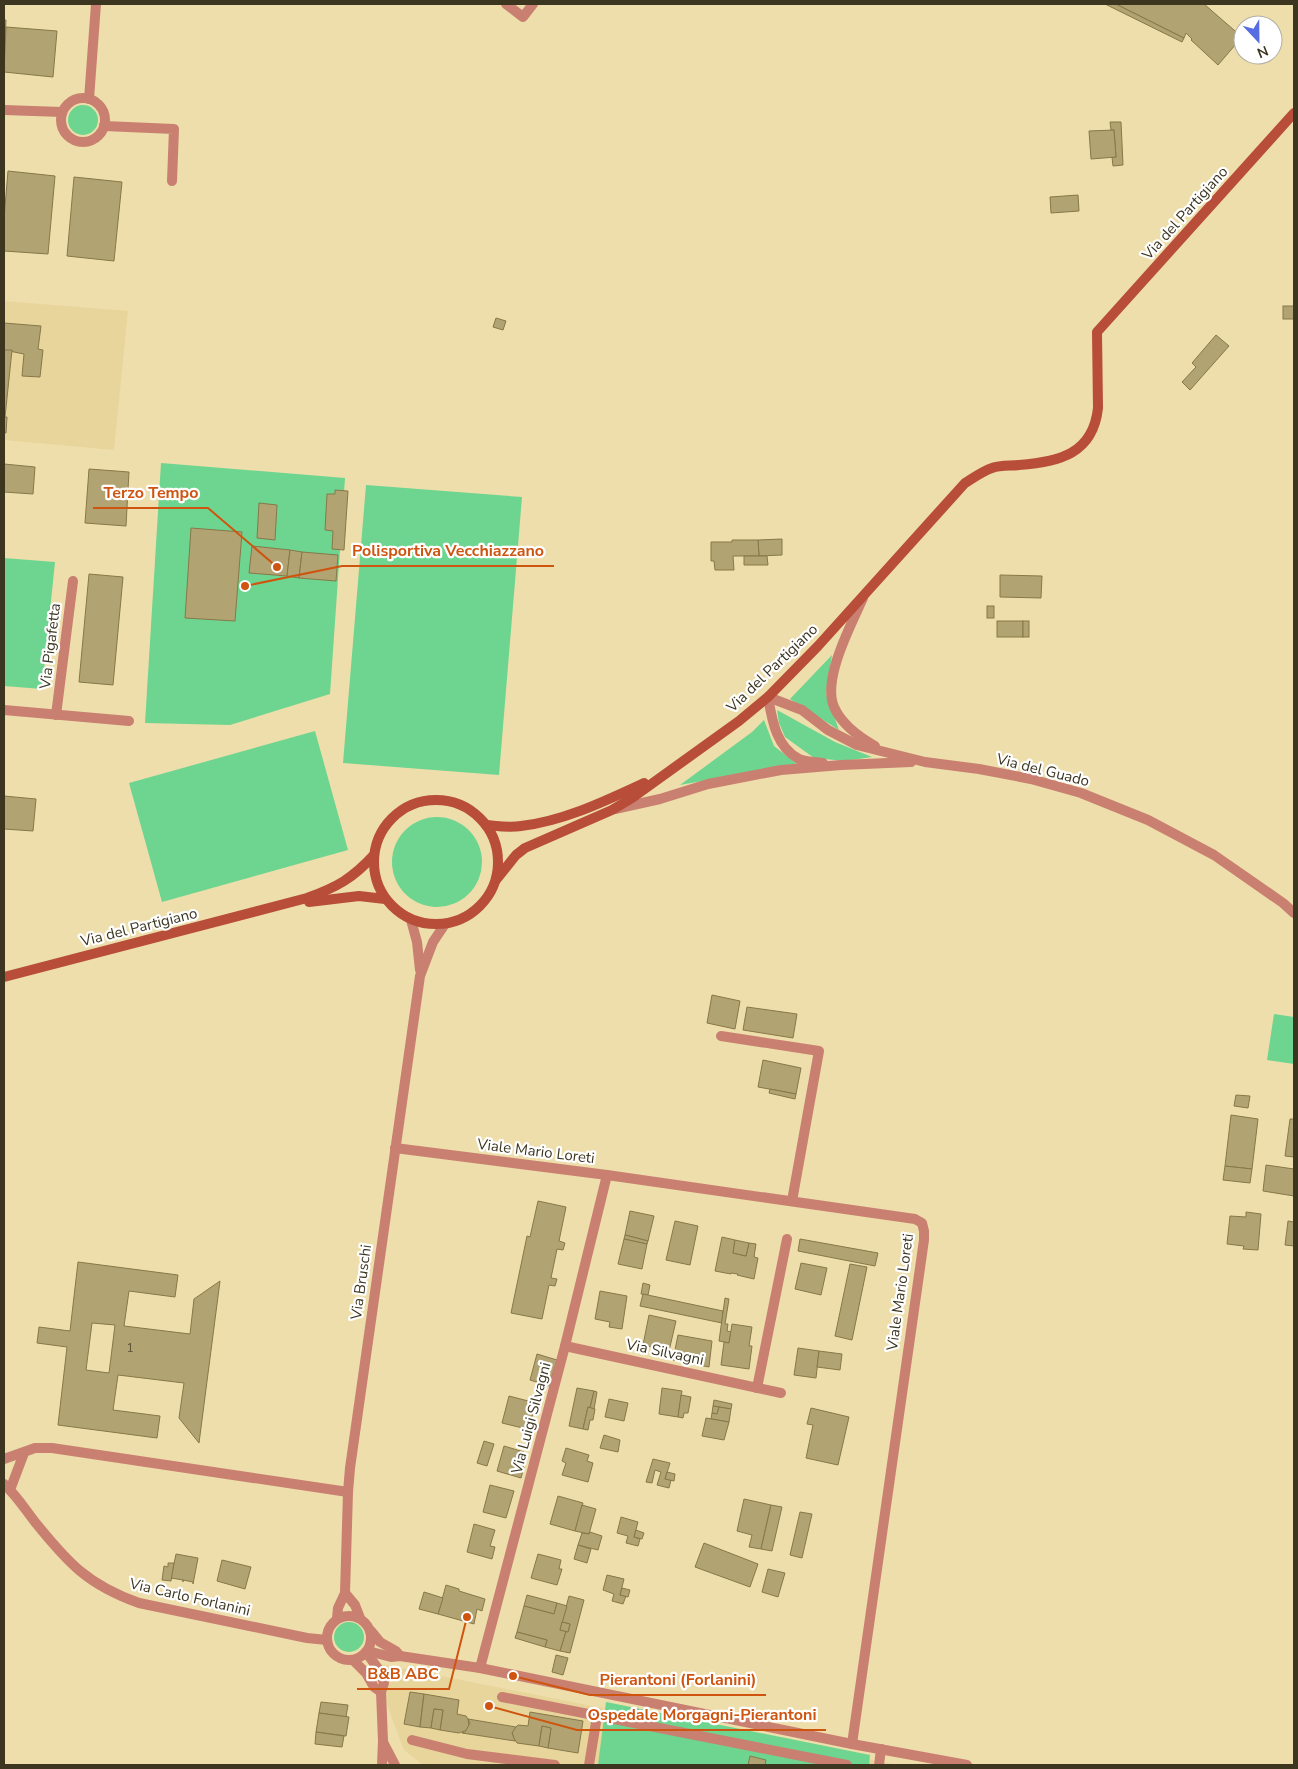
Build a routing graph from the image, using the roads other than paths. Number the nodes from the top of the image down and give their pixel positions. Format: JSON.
{"nodes":[{"id":1,"x":96,"y":4,"type":"edge"},
{"id":2,"x":506,"y":4,"type":"edge"},
{"id":3,"x":533,"y":4,"type":"edge"},
{"id":4,"x":89,"y":99,"type":"junction"},
{"id":5,"x":4,"y":110,"type":"edge"},
{"id":6,"x":62,"y":112,"type":"junction"},
{"id":7,"x":1294,"y":113,"type":"edge"},
{"id":8,"x":104,"y":126,"type":"junction"},
{"id":9,"x":172,"y":181,"type":"dead end"},
{"id":10,"x":73,"y":581,"type":"dead end"},
{"id":11,"x":863,"y":598,"type":"junction"},
{"id":12,"x":768,"y":697,"type":"junction"},
{"id":13,"x":4,"y":710,"type":"edge"},
{"id":14,"x":56,"y":715,"type":"junction"},
{"id":15,"x":129,"y":721,"type":"dead end"},
{"id":16,"x":885,"y":752,"type":"junction"},
{"id":17,"x":924,"y":762,"type":"junction"},
{"id":18,"x":841,"y":765,"type":"junction"},
{"id":19,"x":672,"y":770,"type":"junction"},
{"id":20,"x":612,"y":810,"type":"junction"},
{"id":21,"x":486,"y":825,"type":"junction"},
{"id":22,"x":374,"y":855,"type":"junction"},
{"id":23,"x":496,"y":880,"type":"junction"},
{"id":24,"x":385,"y":899,"type":"junction"},
{"id":25,"x":281,"y":906,"type":"junction"},
{"id":26,"x":1294,"y":913,"type":"edge"},
{"id":27,"x":411,"y":920,"type":"junction"},
{"id":28,"x":445,"y":924,"type":"junction"},
{"id":29,"x":420,"y":976,"type":"junction"},
{"id":30,"x":4,"y":977,"type":"edge"},
{"id":31,"x":721,"y":1036,"type":"dead end"},
{"id":32,"x":395,"y":1148,"type":"junction"},
{"id":33,"x":607,"y":1175,"type":"junction"},
{"id":34,"x":792,"y":1201,"type":"junction"},
{"id":35,"x":787,"y":1239,"type":"dead end"},
{"id":36,"x":565,"y":1346,"type":"junction"},
{"id":37,"x":757,"y":1388,"type":"junction"},
{"id":38,"x":781,"y":1393,"type":"dead end"},
{"id":39,"x":24,"y":1453,"type":"junction"},
{"id":40,"x":4,"y":1459,"type":"edge"},
{"id":41,"x":7,"y":1487,"type":"edge"},
{"id":42,"x":348,"y":1492,"type":"junction"},
{"id":43,"x":345,"y":1593,"type":"junction"},
{"id":44,"x":337,"y":1618,"type":"junction"},
{"id":45,"x":360,"y":1618,"type":"junction"},
{"id":46,"x":371,"y":1631,"type":"junction"},
{"id":47,"x":327,"y":1640,"type":"junction"},
{"id":48,"x":367,"y":1652,"type":"junction"},
{"id":49,"x":400,"y":1656,"type":"junction"},
{"id":50,"x":353,"y":1660,"type":"junction"},
{"id":51,"x":480,"y":1668,"type":"junction"},
{"id":52,"x":381,"y":1692,"type":"junction"},
{"id":53,"x":502,"y":1698,"type":"dead end"},
{"id":54,"x":597,"y":1716,"type":"junction"},
{"id":55,"x":412,"y":1740,"type":"dead end"},
{"id":56,"x":383,"y":1741,"type":"junction"},
{"id":57,"x":852,"y":1744,"type":"junction"},
{"id":58,"x":881,"y":1749,"type":"junction"},
{"id":59,"x":382,"y":1765,"type":"edge"},
{"id":60,"x":396,"y":1765,"type":"edge"},
{"id":61,"x":555,"y":1765,"type":"edge"},
{"id":62,"x":589,"y":1765,"type":"edge"},
{"id":63,"x":847,"y":1765,"type":"edge"},
{"id":64,"x":878,"y":1765,"type":"edge"},
{"id":65,"x":966,"y":1765,"type":"edge"}],
"edges":[{"from":1,"to":4,"type":"street"},
{"from":2,"to":3,"type":"street"},
{"from":4,"to":6,"type":"street"},
{"from":4,"to":8,"type":"street"},
{"from":5,"to":6,"type":"street"},
{"from":6,"to":8,"type":"street"},
{"from":7,"to":11,"type":"main road","name":"Via del Partigiano"},
{"from":8,"to":9,"type":"street"},
{"from":10,"to":14,"type":"street","name":"Via Pigafetta"},
{"from":11,"to":12,"type":"main road","name":"Via del Partigiano"},
{"from":11,"to":16,"type":"street"},
{"from":12,"to":16,"type":"street","name":"Via del Guado"},
{"from":12,"to":18,"type":"street"},
{"from":12,"to":19,"type":"main road","name":"Via del Partigiano"},
{"from":13,"to":14,"type":"street"},
{"from":14,"to":15,"type":"street"},
{"from":16,"to":17,"type":"street","name":"Via del Guado"},
{"from":17,"to":18,"type":"street"},
{"from":17,"to":26,"type":"street","name":"Via del Guado"},
{"from":18,"to":20,"type":"street"},
{"from":19,"to":20,"type":"main road","name":"Via del Partigiano"},
{"from":19,"to":21,"type":"main road","name":"Via del Partigiano"},
{"from":20,"to":23,"type":"main road","name":"Via del Partigiano"},
{"from":21,"to":22,"type":"main road"},
{"from":21,"to":23,"type":"main road"},
{"from":22,"to":24,"type":"main road"},
{"from":22,"to":25,"type":"main road","name":"Via del Partigiano"},
{"from":23,"to":28,"type":"main road"},
{"from":24,"to":25,"type":"main road","name":"Via del Partigiano"},
{"from":24,"to":27,"type":"main road"},
{"from":25,"to":30,"type":"main road","name":"Via del Partigiano"},
{"from":27,"to":28,"type":"main road"},
{"from":27,"to":29,"type":"street","name":"Via Bruschi"},
{"from":28,"to":29,"type":"street","name":"Via Bruschi"},
{"from":29,"to":32,"type":"street","name":"Via Bruschi"},
{"from":31,"to":34,"type":"street"},
{"from":32,"to":33,"type":"street","name":"Viale Mario Loreti"},
{"from":32,"to":42,"type":"street","name":"Via Bruschi"},
{"from":33,"to":34,"type":"street","name":"Viale Mario Loreti"},
{"from":33,"to":36,"type":"street","name":"Via Luigi Silvagni"},
{"from":34,"to":57,"type":"street","name":"Viale Mario Loreti"},
{"from":35,"to":37,"type":"street"},
{"from":36,"to":37,"type":"street","name":"Via Silvagni"},
{"from":36,"to":51,"type":"street","name":"Via Luigi Silvagni"},
{"from":37,"to":38,"type":"street","name":"Via Silvagni"},
{"from":39,"to":40,"type":"street"},
{"from":39,"to":41,"type":"street"},
{"from":39,"to":42,"type":"street"},
{"from":41,"to":47,"type":"street","name":"Via Carlo Forlanini"},
{"from":42,"to":43,"type":"street","name":"Via Bruschi"},
{"from":43,"to":44,"type":"street","name":"Via Bruschi"},
{"from":43,"to":45,"type":"street"},
{"from":44,"to":45,"type":"street"},
{"from":44,"to":47,"type":"street"},
{"from":45,"to":46,"type":"street"},
{"from":46,"to":48,"type":"street"},
{"from":46,"to":49,"type":"street"},
{"from":47,"to":50,"type":"street"},
{"from":48,"to":49,"type":"street"},
{"from":48,"to":50,"type":"street"},
{"from":48,"to":52,"type":"street"},
{"from":49,"to":51,"type":"street"},
{"from":50,"to":52,"type":"street"},
{"from":51,"to":57,"type":"street"},
{"from":52,"to":56,"type":"street"},
{"from":53,"to":54,"type":"street"},
{"from":54,"to":62,"type":"street"},
{"from":54,"to":63,"type":"street"},
{"from":55,"to":61,"type":"street"},
{"from":56,"to":59,"type":"street"},
{"from":56,"to":60,"type":"street"},
{"from":57,"to":58,"type":"street"},
{"from":58,"to":64,"type":"street"},
{"from":58,"to":65,"type":"street"}]}
